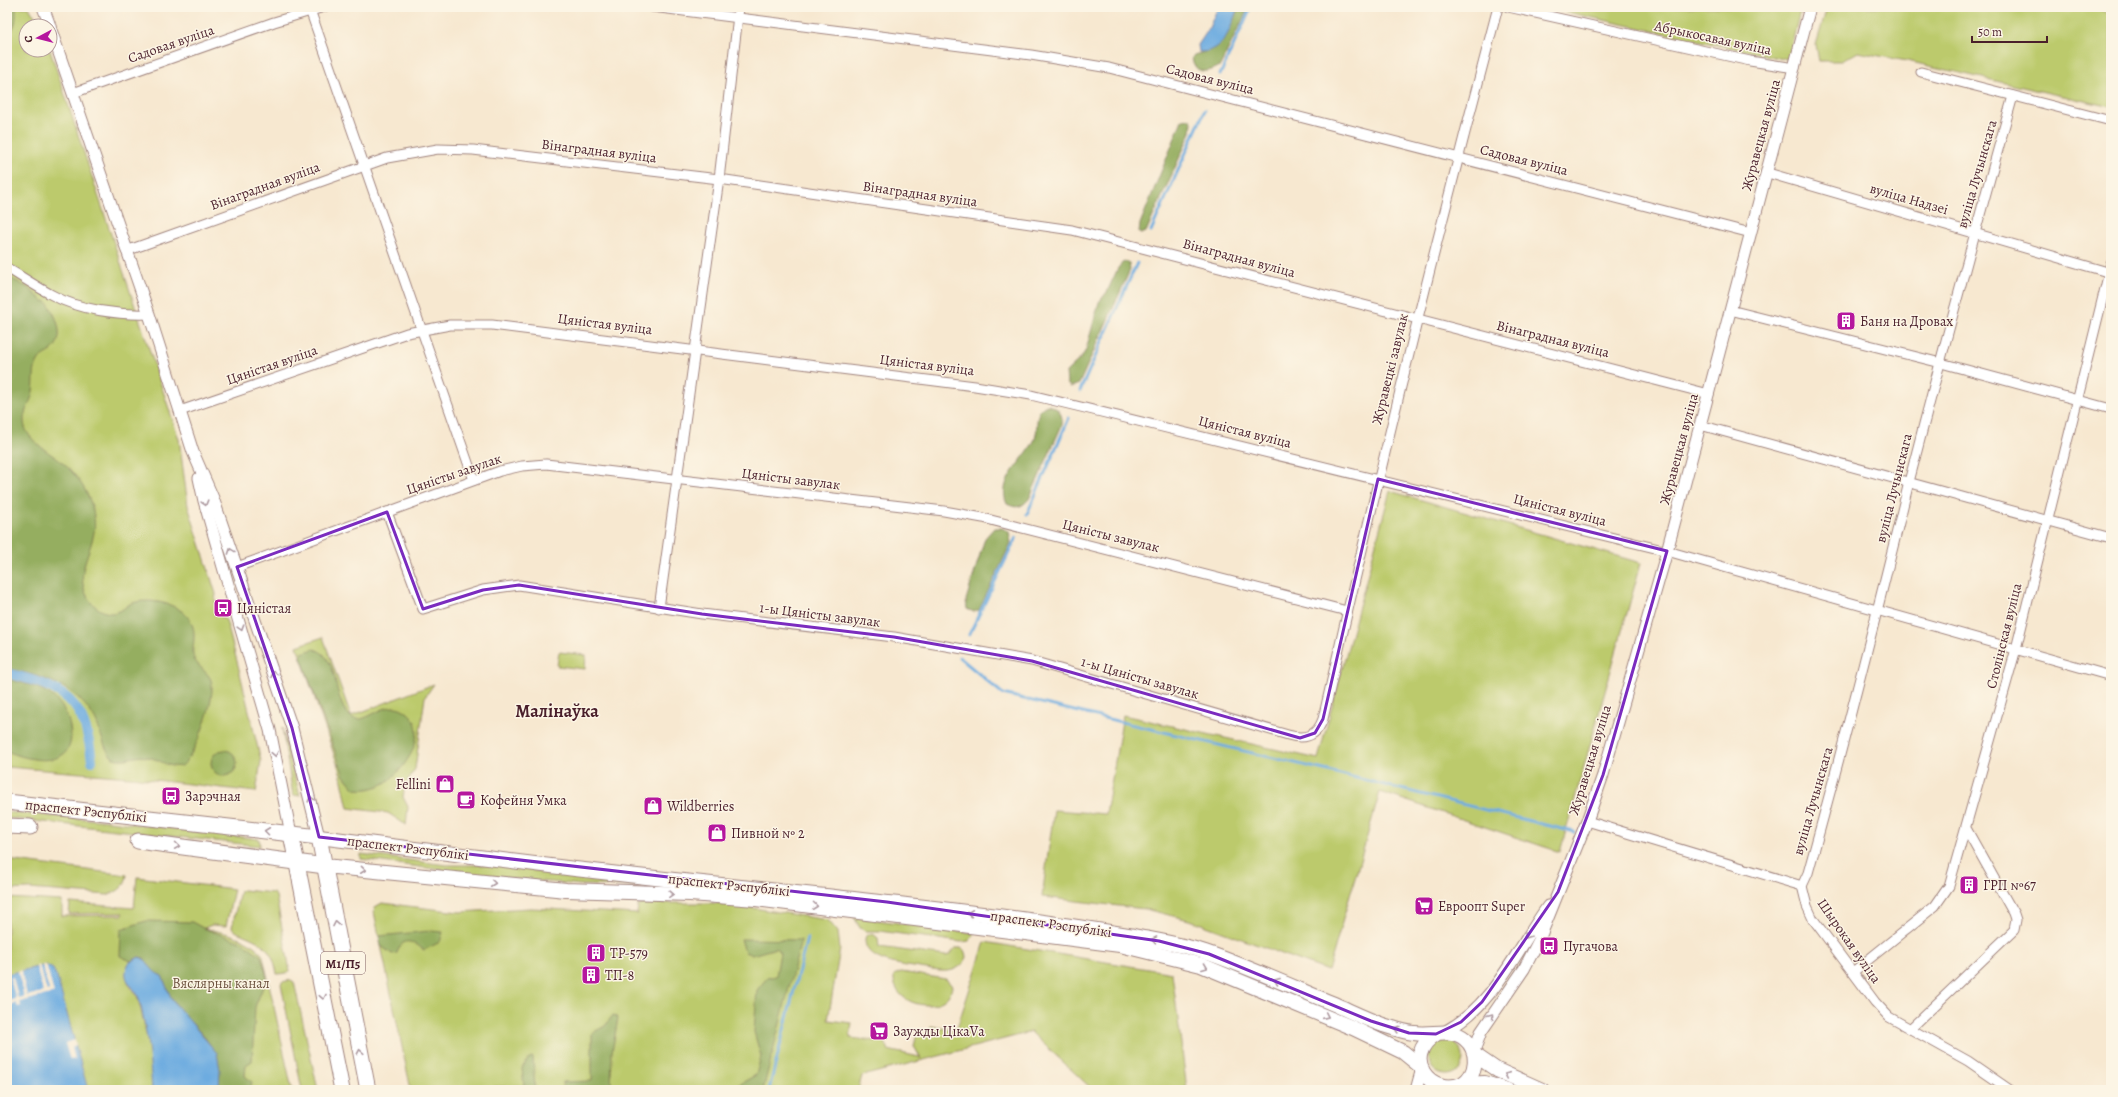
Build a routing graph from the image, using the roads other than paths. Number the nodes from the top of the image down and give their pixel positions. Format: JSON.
{"nodes":[{"id":1,"x":43,"y":7,"type":"edge"},
{"id":2,"x":324,"y":7,"type":"edge"},
{"id":3,"x":652,"y":7,"type":"edge"},
{"id":4,"x":739,"y":7,"type":"edge"},
{"id":5,"x":1498,"y":7,"type":"edge"},
{"id":6,"x":1508,"y":7,"type":"edge"},
{"id":7,"x":1810,"y":7,"type":"edge"},
{"id":8,"x":310,"y":9,"type":"edge"},
{"id":9,"x":47,"y":18,"type":"edge"},
{"id":10,"x":738,"y":19,"type":"junction"},
{"id":11,"x":58,"y":49,"type":"edge"},
{"id":12,"x":1795,"y":68,"type":"junction"},
{"id":13,"x":1921,"y":72,"type":"dead end"},
{"id":14,"x":73,"y":93,"type":"junction"},
{"id":15,"x":2013,"y":96,"type":"junction"},
{"id":16,"x":2111,"y":121,"type":"edge"},
{"id":17,"x":1458,"y":157,"type":"junction"},
{"id":18,"x":364,"y":166,"type":"junction"},
{"id":19,"x":1768,"y":173,"type":"junction"},
{"id":20,"x":719,"y":179,"type":"junction"},
{"id":21,"x":1751,"y":233,"type":"junction"},
{"id":22,"x":1975,"y":233,"type":"junction"},
{"id":23,"x":126,"y":251,"type":"junction"},
{"id":24,"x":7,"y":268,"type":"edge"},
{"id":25,"x":2110,"y":270,"type":"edge"},
{"id":26,"x":1730,"y":310,"type":"junction"},
{"id":27,"x":149,"y":314,"type":"junction"},
{"id":28,"x":1417,"y":319,"type":"junction"},
{"id":29,"x":422,"y":329,"type":"junction"},
{"id":30,"x":696,"y":350,"type":"junction"},
{"id":31,"x":1940,"y":363,"type":"junction"},
{"id":32,"x":1709,"y":394,"type":"junction"},
{"id":33,"x":2078,"y":401,"type":"junction"},
{"id":34,"x":2111,"y":409,"type":"edge"},
{"id":35,"x":180,"y":412,"type":"junction"},
{"id":36,"x":1700,"y":425,"type":"junction"},
{"id":37,"x":194,"y":452,"type":"junction"},
{"id":38,"x":676,"y":479,"type":"junction"},
{"id":39,"x":1378,"y":479,"type":"junction"},
{"id":40,"x":474,"y":480,"type":"junction"},
{"id":41,"x":1909,"y":482,"type":"junction"},
{"id":42,"x":387,"y":512,"type":"junction"},
{"id":43,"x":2048,"y":520,"type":"junction"},
{"id":44,"x":2111,"y":538,"type":"edge"},
{"id":45,"x":1667,"y":551,"type":"junction"},
{"id":46,"x":237,"y":567,"type":"junction"},
{"id":47,"x":659,"y":608,"type":"junction"},
{"id":48,"x":1879,"y":609,"type":"junction"},
{"id":49,"x":1347,"y":611,"type":"junction"},
{"id":50,"x":2016,"y":649,"type":"junction"},
{"id":51,"x":2111,"y":676,"type":"edge"},
{"id":52,"x":1311,"y":736,"type":"joint"},
{"id":53,"x":7,"y":802,"type":"edge"},
{"id":54,"x":1587,"y":820,"type":"junction"},
{"id":55,"x":7,"y":826,"type":"edge"},
{"id":56,"x":30,"y":827,"type":"dead end"},
{"id":57,"x":1967,"y":830,"type":"junction"},
{"id":58,"x":291,"y":834,"type":"junction"},
{"id":59,"x":319,"y":837,"type":"junction"},
{"id":60,"x":138,"y":841,"type":"dead end"},
{"id":61,"x":297,"y":863,"type":"junction"},
{"id":62,"x":325,"y":866,"type":"junction"},
{"id":63,"x":1802,"y":886,"type":"junction"},
{"id":64,"x":1558,"y":892,"type":"junction"},
{"id":65,"x":1852,"y":972,"type":"junction"},
{"id":66,"x":1910,"y":1030,"type":"junction"},
{"id":67,"x":1440,"y":1033,"type":"junction"},
{"id":68,"x":1474,"y":1053,"type":"junction"},
{"id":69,"x":1420,"y":1068,"type":"junction"},
{"id":70,"x":1459,"y":1086,"type":"edge"},
{"id":71,"x":342,"y":1090,"type":"edge"},
{"id":72,"x":368,"y":1090,"type":"edge"},
{"id":73,"x":1416,"y":1090,"type":"edge"},
{"id":74,"x":1506,"y":1090,"type":"edge"},
{"id":75,"x":1542,"y":1090,"type":"edge"},
{"id":76,"x":2010,"y":1090,"type":"edge"}],
"edges":[{"from":1,"to":9,"type":"street"},
{"from":2,"to":8,"type":"street","name":"Садовая вуліца"},
{"from":3,"to":10,"type":"street","name":"Садовая вуліца"},
{"from":4,"to":10,"type":"street"},
{"from":5,"to":17,"type":"street","name":"Журавецкі завулак"},
{"from":6,"to":12,"type":"street","name":"Абрыкосавая вуліца"},
{"from":7,"to":12,"type":"street","name":"Журавецкая вуліца"},
{"from":8,"to":14,"type":"street","name":"Садовая вуліца"},
{"from":8,"to":18,"type":"street"},
{"from":10,"to":17,"type":"street","name":"Садовая вуліца"},
{"from":10,"to":20,"type":"street"},
{"from":11,"to":14,"type":"street"},
{"from":12,"to":19,"type":"street","name":"Журавецкая вуліца"},
{"from":13,"to":15,"type":"street"},
{"from":14,"to":23,"type":"street"},
{"from":15,"to":16,"type":"street"},
{"from":15,"to":22,"type":"street","name":"вуліца Лучынскага"},
{"from":17,"to":21,"type":"street","name":"Садовая вуліца"},
{"from":17,"to":28,"type":"street","name":"Журавецкі завулак"},
{"from":18,"to":20,"type":"street","name":"Вінаградная вуліца"},
{"from":18,"to":23,"type":"street","name":"Вінаградная вуліца"},
{"from":18,"to":29,"type":"street"},
{"from":19,"to":21,"type":"street","name":"Журавецкая вуліца"},
{"from":19,"to":22,"type":"street","name":"вуліца Надзеі"},
{"from":20,"to":28,"type":"street","name":"Вінаградная вуліца"},
{"from":20,"to":30,"type":"street"},
{"from":21,"to":26,"type":"street","name":"Журавецкая вуліца"},
{"from":22,"to":25,"type":"street","name":"вуліца Надзеі"},
{"from":22,"to":31,"type":"street","name":"вуліца Лучынскага"},
{"from":23,"to":27,"type":"street"},
{"from":24,"to":27,"type":"street"},
{"from":25,"to":33,"type":"street","name":"Столінская вуліца"},
{"from":26,"to":31,"type":"street"},
{"from":26,"to":32,"type":"street","name":"Журавецкая вуліца"},
{"from":27,"to":35,"type":"street"},
{"from":28,"to":32,"type":"street","name":"Вінаградная вуліца"},
{"from":28,"to":39,"type":"street","name":"Журавецкі завулак"},
{"from":29,"to":30,"type":"street","name":"Цяністая вуліца"},
{"from":29,"to":35,"type":"street","name":"Цяністая вуліца"},
{"from":29,"to":40,"type":"street"},
{"from":30,"to":38,"type":"street"},
{"from":30,"to":39,"type":"street","name":"Цяністая вуліца"},
{"from":31,"to":33,"type":"street"},
{"from":31,"to":41,"type":"street","name":"вуліца Лучынскага"},
{"from":32,"to":36,"type":"street","name":"Журавецкая вуліца"},
{"from":33,"to":34,"type":"street"},
{"from":33,"to":43,"type":"street","name":"Столінская вуліца"},
{"from":35,"to":37,"type":"street"},
{"from":36,"to":41,"type":"street"},
{"from":36,"to":45,"type":"street","name":"Журавецкая вуліца"},
{"from":46,"to":37,"type":"street","one_way":true},
{"from":37,"to":58,"type":"street","one_way":true},
{"from":38,"to":40,"type":"street","name":"Цяністы завулак"},
{"from":38,"to":47,"type":"street"},
{"from":38,"to":49,"type":"street","name":"Цяністы завулак"},
{"from":39,"to":45,"type":"street","name":"Цяністая вуліца"},
{"from":39,"to":49,"type":"street","name":"Журавецкі завулак"},
{"from":40,"to":42,"type":"street","name":"Цяністы завулак"},
{"from":41,"to":43,"type":"street"},
{"from":41,"to":48,"type":"street","name":"вуліца Лучынскага"},
{"from":42,"to":46,"type":"street","name":"Цяністы завулак"},
{"from":42,"to":47,"type":"street","name":"1-ы Цяністы завулак"},
{"from":43,"to":44,"type":"street"},
{"from":43,"to":50,"type":"street","name":"Столінская вуліца"},
{"from":45,"to":48,"type":"street","name":"Цяністая вуліца"},
{"from":45,"to":54,"type":"street","name":"Журавецкая вуліца"},
{"from":59,"to":46,"type":"street","one_way":true},
{"from":47,"to":52,"type":"street","name":"1-ы Цяністы завулак"},
{"from":48,"to":50,"type":"street","name":"Цяністая вуліца"},
{"from":48,"to":63,"type":"street","name":"вуліца Лучынскага"},
{"from":49,"to":52,"type":"street","name":"Журавецкі завулак"},
{"from":50,"to":51,"type":"street","name":"Цяністая вуліца"},
{"from":50,"to":57,"type":"street","name":"Столінская вуліца"},
{"from":58,"to":53,"type":"highway","name":"праспект Рэспублікі","one_way":true},
{"from":54,"to":63,"type":"street"},
{"from":54,"to":64,"type":"street","name":"Журавецкая вуліца"},
{"from":55,"to":56,"type":"highway","name":"праспект Рэспублікі"},
{"from":57,"to":65,"type":"street","name":"Столінская вуліца"},
{"from":57,"to":66,"type":"street"},
{"from":58,"to":59,"type":"highway","name":"праспект Рэспублікі"},
{"from":58,"to":61,"type":"highway"},
{"from":59,"to":62,"type":"highway","number":"М1/П5"},
{"from":67,"to":59,"type":"main road","name":"праспект Рэспублікі","one_way":true},
{"from":60,"to":61,"type":"highway","name":"праспект Рэспублікі","one_way":true},
{"from":61,"to":62,"type":"highway","name":"праспект Рэспублікі"},
{"from":61,"to":71,"type":"highway","number":"М1/П5","one_way":true},
{"from":62,"to":69,"type":"main road","name":"праспект Рэспублікі","one_way":true},
{"from":72,"to":62,"type":"highway","number":"М1/П5","one_way":true},
{"from":63,"to":65,"type":"street","name":"Шырокая вуліца"},
{"from":64,"to":67,"type":"street","name":"Журавецкая вуліца","one_way":true},
{"from":68,"to":64,"type":"street","name":"Журавецкая вуліца","one_way":true},
{"from":65,"to":66,"type":"street","name":"Шырокая вуліца"},
{"from":66,"to":76,"type":"street","name":"Шырокая вуліца"},
{"from":67,"to":68,"type":"main road","name":"праспект Рэспублікі"},
{"from":67,"to":69,"type":"main road"},
{"from":68,"to":70,"type":"main road"},
{"from":75,"to":68,"type":"main road","name":"праспект Рэспублікі","one_way":true},
{"from":69,"to":70,"type":"main road","name":"праспект Рэспублікі"},
{"from":69,"to":73,"type":"street"},
{"from":70,"to":74,"type":"main road","name":"праспект Рэспублікі"}]}
